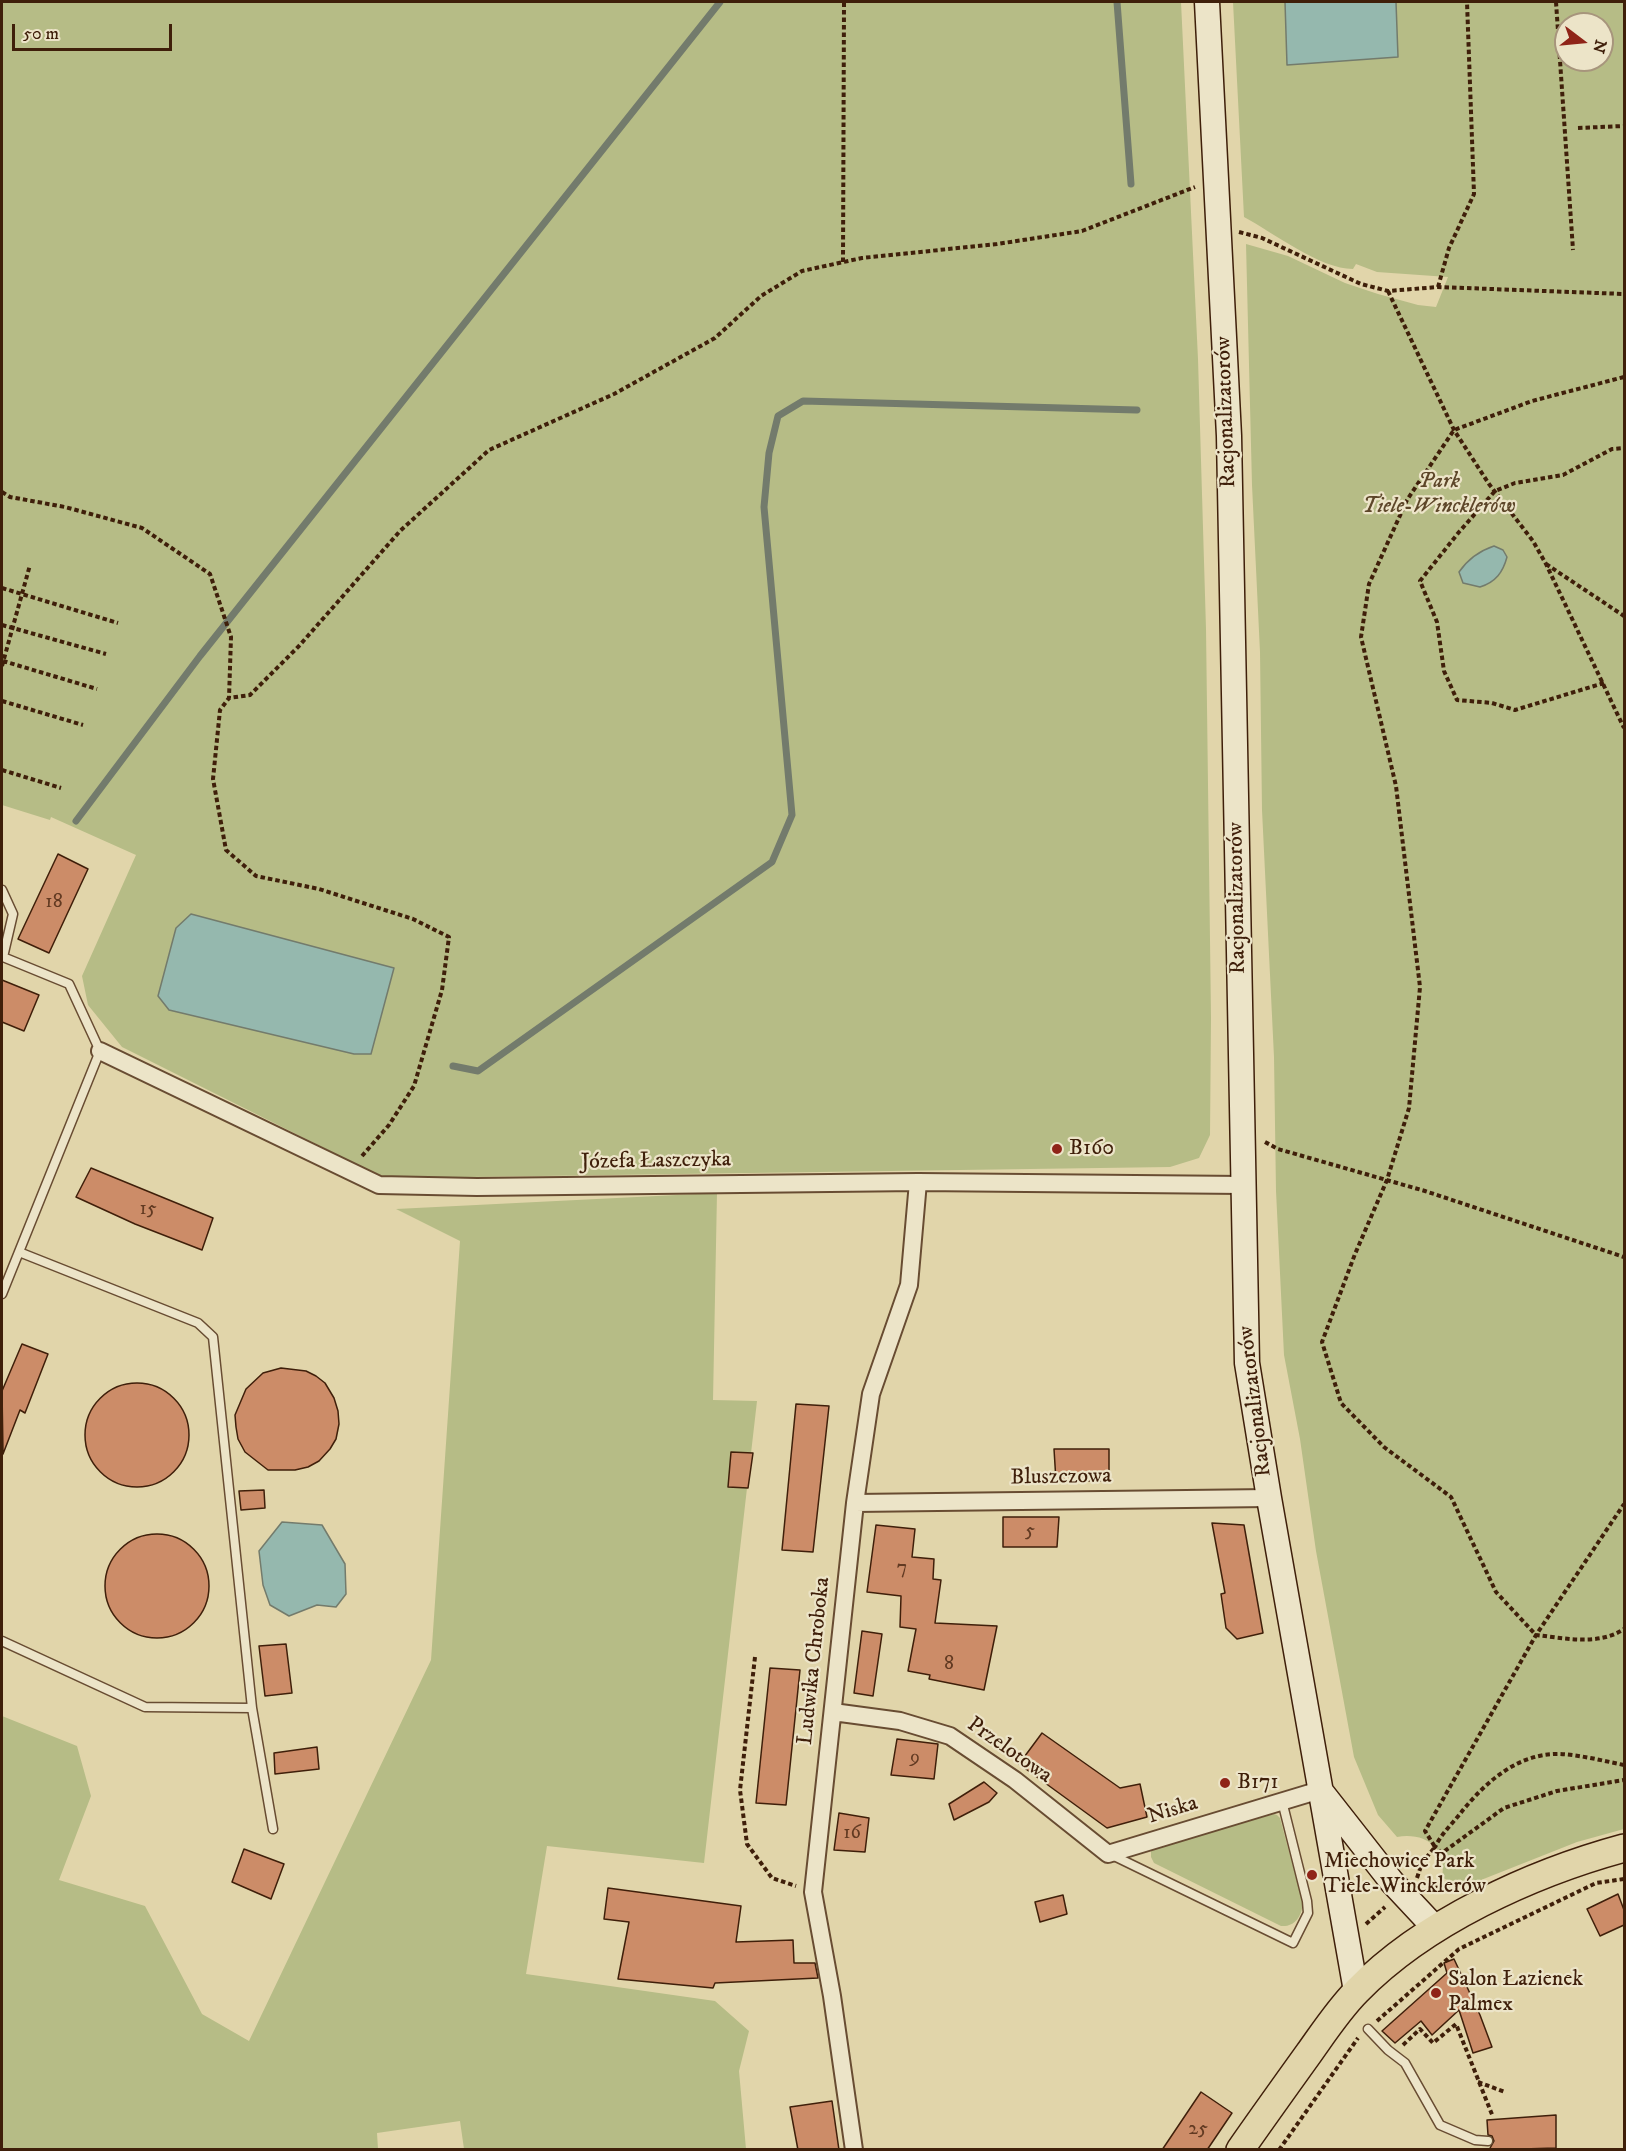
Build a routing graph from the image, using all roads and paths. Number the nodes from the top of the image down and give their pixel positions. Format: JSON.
{"nodes":[{"id":1,"x":844,"y":2,"type":"edge"},
{"id":2,"x":1207,"y":2,"type":"edge"},
{"id":3,"x":1467,"y":2,"type":"edge"},
{"id":4,"x":1556,"y":2,"type":"edge"},
{"id":5,"x":1624,"y":126,"type":"edge"},
{"id":6,"x":1578,"y":128,"type":"dead end"},
{"id":7,"x":1215,"y":180,"type":"junction"},
{"id":8,"x":1218,"y":228,"type":"junction"},
{"id":9,"x":1573,"y":250,"type":"dead end"},
{"id":10,"x":843,"y":262,"type":"junction"},
{"id":11,"x":1438,"y":287,"type":"junction"},
{"id":12,"x":1388,"y":291,"type":"junction"},
{"id":13,"x":1624,"y":294,"type":"edge"},
{"id":14,"x":1624,"y":377,"type":"edge"},
{"id":15,"x":1454,"y":430,"type":"junction"},
{"id":16,"x":1624,"y":448,"type":"edge"},
{"id":17,"x":2,"y":492,"type":"edge"},
{"id":18,"x":1496,"y":492,"type":"junction"},
{"id":19,"x":1545,"y":564,"type":"junction"},
{"id":20,"x":30,"y":565,"type":"dead end"},
{"id":21,"x":2,"y":588,"type":"edge"},
{"id":22,"x":21,"y":594,"type":"junction"},
{"id":23,"x":1624,"y":616,"type":"edge"},
{"id":24,"x":118,"y":623,"type":"dead end"},
{"id":25,"x":2,"y":625,"type":"edge"},
{"id":26,"x":12,"y":628,"type":"junction"},
{"id":27,"x":106,"y":654,"type":"dead end"},
{"id":28,"x":2,"y":663,"type":"edge"},
{"id":29,"x":1604,"y":683,"type":"junction"},
{"id":30,"x":97,"y":689,"type":"dead end"},
{"id":31,"x":229,"y":698,"type":"junction"},
{"id":32,"x":2,"y":701,"type":"edge"},
{"id":33,"x":83,"y":725,"type":"dead end"},
{"id":34,"x":1624,"y":728,"type":"edge"},
{"id":35,"x":2,"y":770,"type":"edge"},
{"id":36,"x":62,"y":788,"type":"dead end"},
{"id":37,"x":2,"y":890,"type":"edge"},
{"id":38,"x":100,"y":1051,"type":"junction"},
{"id":39,"x":1242,"y":1131,"type":"junction"},
{"id":40,"x":349,"y":1170,"type":"junction"},
{"id":41,"x":1387,"y":1180,"type":"junction"},
{"id":42,"x":918,"y":1182,"type":"junction"},
{"id":43,"x":1243,"y":1185,"type":"junction"},
{"id":44,"x":18,"y":1252,"type":"junction"},
{"id":45,"x":1624,"y":1257,"type":"edge"},
{"id":46,"x":2,"y":1294,"type":"edge"},
{"id":47,"x":1269,"y":1498,"type":"junction"},
{"id":48,"x":855,"y":1503,"type":"junction"},
{"id":49,"x":1624,"y":1504,"type":"edge"},
{"id":50,"x":1624,"y":1629,"type":"edge"},
{"id":51,"x":1619,"y":1633,"type":"junction"},
{"id":52,"x":1624,"y":1634,"type":"edge"},
{"id":53,"x":1536,"y":1635,"type":"junction"},
{"id":54,"x":2,"y":1641,"type":"edge"},
{"id":55,"x":755,"y":1657,"type":"dead end"},
{"id":56,"x":252,"y":1708,"type":"junction"},
{"id":57,"x":833,"y":1713,"type":"junction"},
{"id":58,"x":1624,"y":1765,"type":"edge"},
{"id":59,"x":1624,"y":1780,"type":"edge"},
{"id":60,"x":1320,"y":1790,"type":"junction"},
{"id":61,"x":1282,"y":1801,"type":"junction"},
{"id":62,"x":273,"y":1829,"type":"dead end"},
{"id":63,"x":1435,"y":1847,"type":"junction"},
{"id":64,"x":1624,"y":1848,"type":"edge"},
{"id":65,"x":1108,"y":1854,"type":"junction"},
{"id":66,"x":1624,"y":1879,"type":"edge"},
{"id":67,"x":813,"y":1892,"type":"junction"},
{"id":68,"x":1402,"y":1892,"type":"junction"},
{"id":69,"x":1435,"y":1928,"type":"junction"},
{"id":70,"x":1346,"y":1934,"type":"junction"},
{"id":71,"x":1356,"y":1991,"type":"junction"},
{"id":72,"x":1368,"y":2029,"type":"junction"},
{"id":73,"x":1393,"y":2053,"type":"junction"},
{"id":74,"x":1477,"y":2082,"type":"junction"},
{"id":75,"x":1505,"y":2092,"type":"dead end"},
{"id":76,"x":1492,"y":2117,"type":"dead end"},
{"id":77,"x":1488,"y":2141,"type":"dead end"},
{"id":78,"x":854,"y":2150,"type":"edge"},
{"id":79,"x":1240,"y":2150,"type":"edge"},
{"id":80,"x":1279,"y":2150,"type":"edge"}],
"edges":[{"from":1,"to":10,"type":"path"},
{"from":2,"to":7,"type":"street","name":"Racjonalizatorów"},
{"from":3,"to":11,"type":"path"},
{"from":4,"to":9,"type":"path"},
{"from":5,"to":6,"type":"path"},
{"from":7,"to":8,"type":"street","name":"Racjonalizatorów"},
{"from":7,"to":10,"type":"path"},
{"from":8,"to":12,"type":"path"},
{"from":8,"to":39,"type":"street","name":"Racjonalizatorów"},
{"from":10,"to":31,"type":"path"},
{"from":11,"to":12,"type":"path"},
{"from":11,"to":13,"type":"path"},
{"from":12,"to":15,"type":"path"},
{"from":14,"to":15,"type":"path"},
{"from":15,"to":18,"type":"path"},
{"from":15,"to":41,"type":"path"},
{"from":16,"to":18,"type":"path"},
{"from":17,"to":31,"type":"path"},
{"from":18,"to":19,"type":"path"},
{"from":18,"to":29,"type":"path"},
{"from":19,"to":23,"type":"path"},
{"from":19,"to":29,"type":"path"},
{"from":20,"to":22,"type":"path"},
{"from":21,"to":22,"type":"path"},
{"from":22,"to":24,"type":"path"},
{"from":22,"to":26,"type":"path"},
{"from":25,"to":26,"type":"path"},
{"from":26,"to":27,"type":"path"},
{"from":26,"to":28,"type":"path"},
{"from":28,"to":30,"type":"path"},
{"from":29,"to":34,"type":"path"},
{"from":31,"to":40,"type":"path"},
{"from":32,"to":33,"type":"path"},
{"from":35,"to":36,"type":"path"},
{"from":37,"to":38,"type":"lane"},
{"from":38,"to":40,"type":"street","name":"Józefa Łaszczyka"},
{"from":38,"to":44,"type":"lane"},
{"from":39,"to":41,"type":"path"},
{"from":39,"to":43,"type":"street","name":"Racjonalizatorów"},
{"from":40,"to":42,"type":"street","name":"Józefa Łaszczyka"},
{"from":41,"to":45,"type":"path"},
{"from":41,"to":53,"type":"path"},
{"from":42,"to":43,"type":"street","name":"Józefa Łaszczyka"},
{"from":42,"to":48,"type":"street","name":"Ludwika Chroboka"},
{"from":43,"to":47,"type":"street","name":"Racjonalizatorów"},
{"from":44,"to":46,"type":"lane"},
{"from":44,"to":56,"type":"lane"},
{"from":47,"to":48,"type":"street","name":"Bluszczowa"},
{"from":47,"to":60,"type":"street","name":"Racjonalizatorów"},
{"from":48,"to":57,"type":"street","name":"Ludwika Chroboka"},
{"from":49,"to":53,"type":"path"},
{"from":50,"to":51,"type":"path"},
{"from":51,"to":52,"type":"path"},
{"from":51,"to":53,"type":"path"},
{"from":53,"to":63,"type":"path"},
{"from":54,"to":56,"type":"lane"},
{"from":55,"to":67,"type":"path"},
{"from":56,"to":62,"type":"lane"},
{"from":57,"to":65,"type":"street","name":"Przelotowa"},
{"from":57,"to":67,"type":"street","name":"Ludwika Chroboka"},
{"from":58,"to":63,"type":"path"},
{"from":59,"to":63,"type":"path"},
{"from":60,"to":61,"type":"street","name":"Niska"},
{"from":60,"to":68,"type":"street","name":"Racjonalizatorów"},
{"from":60,"to":70,"type":"street","name":"Racjonalizatorów"},
{"from":61,"to":65,"type":"street","name":"Niska"},
{"from":61,"to":65,"type":"lane"},
{"from":63,"to":68,"type":"path"},
{"from":64,"to":69,"type":"main road"},
{"from":66,"to":72,"type":"path"},
{"from":67,"to":78,"type":"street","name":"Ludwika Chroboka"},
{"from":68,"to":69,"type":"street","name":"Racjonalizatorów"},
{"from":68,"to":70,"type":"path"},
{"from":69,"to":71,"type":"main road"},
{"from":70,"to":71,"type":"street","name":"Racjonalizatorów"},
{"from":71,"to":79,"type":"main road"},
{"from":72,"to":73,"type":"lane"},
{"from":72,"to":80,"type":"path"},
{"from":73,"to":74,"type":"path"},
{"from":73,"to":77,"type":"lane"},
{"from":74,"to":75,"type":"path"},
{"from":74,"to":76,"type":"path"}]}
